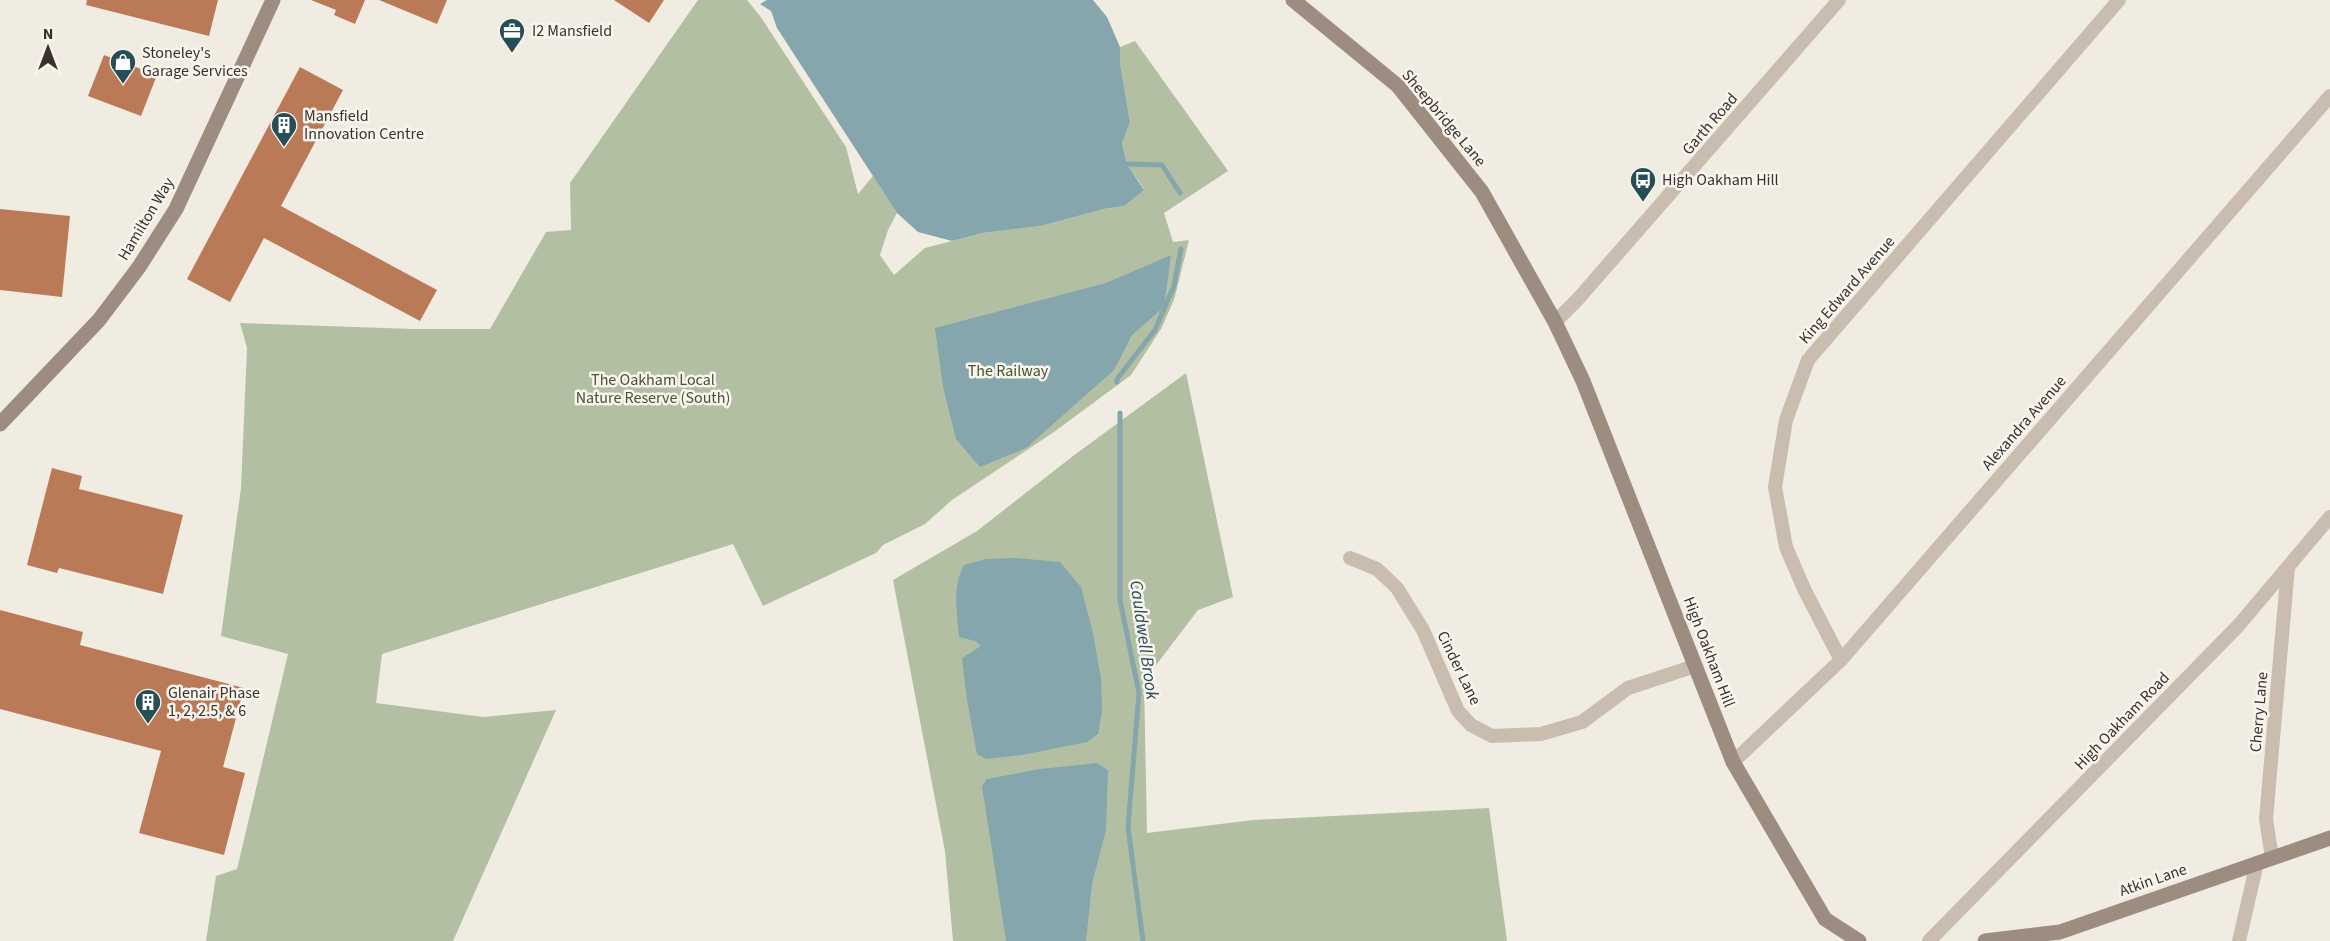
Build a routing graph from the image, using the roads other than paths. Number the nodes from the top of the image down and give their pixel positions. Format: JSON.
{"nodes":[{"id":1,"x":273,"y":0,"type":"edge"},
{"id":2,"x":1293,"y":0,"type":"edge"},
{"id":3,"x":1839,"y":0,"type":"edge"},
{"id":4,"x":2119,"y":0,"type":"edge"},
{"id":5,"x":2330,"y":96,"type":"edge"},
{"id":6,"x":1482,"y":192,"type":"joint"},
{"id":7,"x":1555,"y":322,"type":"junction"},
{"id":8,"x":0,"y":424,"type":"edge"},
{"id":9,"x":2330,"y":517,"type":"edge"},
{"id":10,"x":1350,"y":558,"type":"dead end"},
{"id":11,"x":2288,"y":567,"type":"junction"},
{"id":12,"x":1841,"y":660,"type":"junction"},
{"id":13,"x":1695,"y":666,"type":"junction"},
{"id":14,"x":1733,"y":762,"type":"junction"},
{"id":15,"x":2330,"y":838,"type":"edge"},
{"id":16,"x":2272,"y":858,"type":"junction"},
{"id":17,"x":2257,"y":863,"type":"junction"},
{"id":18,"x":2060,"y":936,"type":"edge"},
{"id":19,"x":1859,"y":941,"type":"edge"},
{"id":20,"x":1929,"y":941,"type":"edge"},
{"id":21,"x":1985,"y":941,"type":"edge"},
{"id":22,"x":2239,"y":941,"type":"edge"}],
"edges":[{"from":1,"to":8,"type":"street","name":"Hamilton Way"},
{"from":2,"to":6,"type":"street","name":"Sheepbridge Lane"},
{"from":3,"to":7,"type":"street","name":"Garth Road"},
{"from":4,"to":12,"type":"street","name":"King Edward Avenue"},
{"from":5,"to":12,"type":"street","name":"Alexandra Avenue"},
{"from":6,"to":7,"type":"street","name":"High Oakham Hill"},
{"from":7,"to":13,"type":"street","name":"High Oakham Hill"},
{"from":9,"to":11,"type":"street","name":"High Oakham Road"},
{"from":10,"to":13,"type":"street","name":"Cinder Lane"},
{"from":11,"to":16,"type":"street","name":"Cherry Lane"},
{"from":11,"to":20,"type":"street","name":"High Oakham Road"},
{"from":12,"to":14,"type":"street","name":"Alexandra Avenue"},
{"from":13,"to":14,"type":"street","name":"High Oakham Hill"},
{"from":14,"to":19,"type":"street","name":"High Oakham Hill"},
{"from":15,"to":16,"type":"street","name":"Atkin Lane"},
{"from":16,"to":17,"type":"street","name":"Atkin Lane"},
{"from":17,"to":18,"type":"street","name":"Atkin Lane"},
{"from":17,"to":22,"type":"street"},
{"from":18,"to":21,"type":"street","name":"Atkin Lane"}]}
